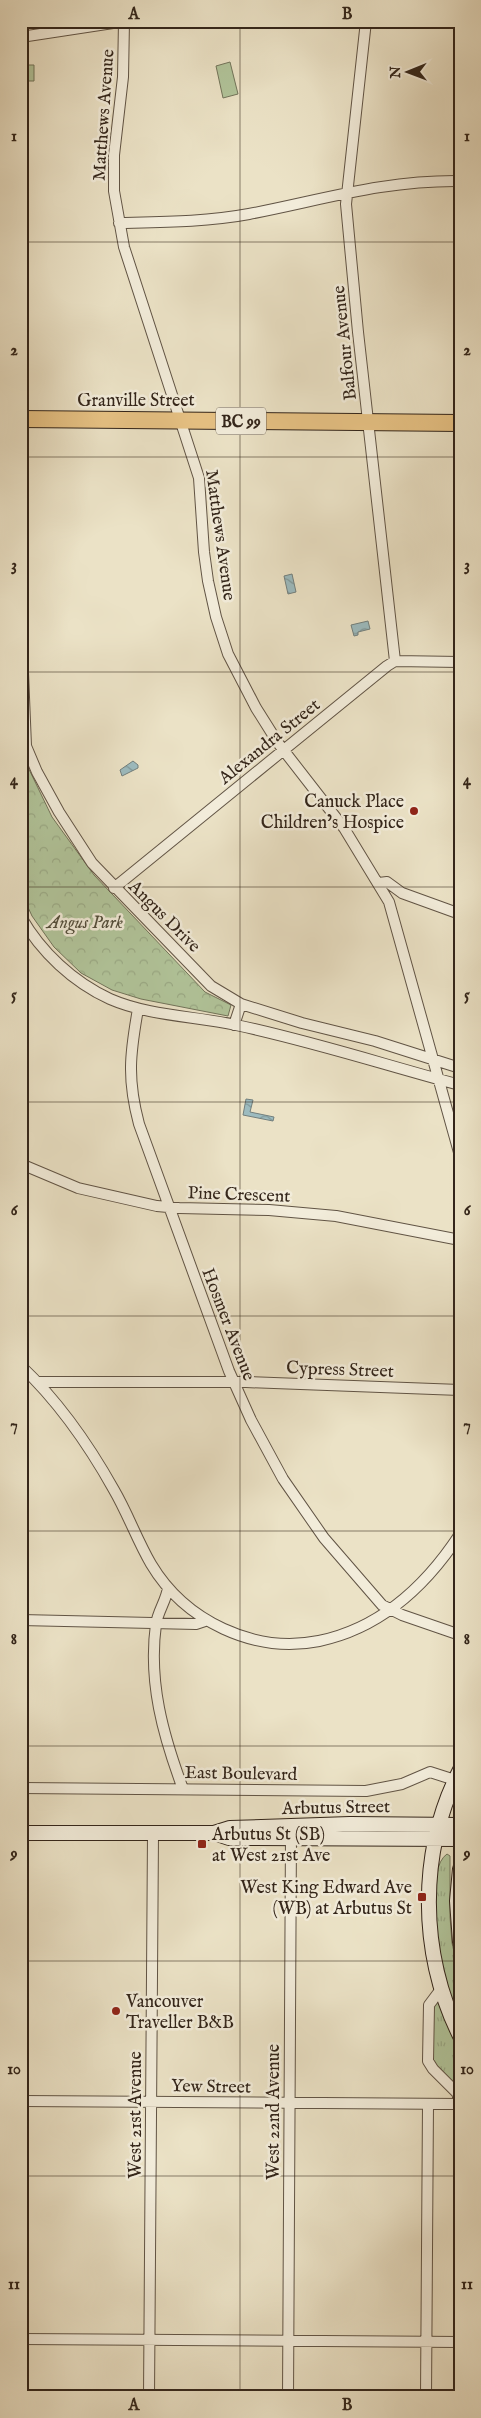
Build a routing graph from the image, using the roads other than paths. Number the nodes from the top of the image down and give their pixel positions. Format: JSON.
{"nodes":[{"id":1,"x":124,"y":21,"type":"edge"},
{"id":2,"x":366,"y":21,"type":"edge"},
{"id":3,"x":21,"y":37,"type":"edge"},
{"id":4,"x":460,"y":181,"type":"edge"},
{"id":5,"x":347,"y":192,"type":"junction"},
{"id":6,"x":119,"y":223,"type":"junction"},
{"id":7,"x":21,"y":419,"type":"edge"},
{"id":8,"x":182,"y":420,"type":"junction"},
{"id":9,"x":369,"y":422,"type":"junction"},
{"id":10,"x":460,"y":423,"type":"edge"},
{"id":11,"x":21,"y":624,"type":"edge"},
{"id":12,"x":395,"y":661,"type":"junction"},
{"id":13,"x":460,"y":662,"type":"edge"},
{"id":14,"x":24,"y":746,"type":"edge"},
{"id":15,"x":284,"y":751,"type":"junction"},
{"id":16,"x":379,"y":883,"type":"junction"},
{"id":17,"x":114,"y":888,"type":"junction"},
{"id":18,"x":460,"y":914,"type":"edge"},
{"id":19,"x":21,"y":918,"type":"edge"},
{"id":20,"x":241,"y":1004,"type":"junction"},
{"id":21,"x":138,"y":1009,"type":"junction"},
{"id":22,"x":234,"y":1025,"type":"junction"},
{"id":23,"x":433,"y":1060,"type":"junction"},
{"id":24,"x":460,"y":1068,"type":"edge"},
{"id":25,"x":438,"y":1079,"type":"junction"},
{"id":26,"x":460,"y":1085,"type":"edge"},
{"id":27,"x":460,"y":1156,"type":"edge"},
{"id":28,"x":21,"y":1164,"type":"edge"},
{"id":29,"x":168,"y":1207,"type":"junction"},
{"id":30,"x":460,"y":1240,"type":"edge"},
{"id":31,"x":21,"y":1366,"type":"edge"},
{"id":32,"x":38,"y":1382,"type":"junction"},
{"id":33,"x":233,"y":1382,"type":"junction"},
{"id":34,"x":460,"y":1390,"type":"edge"},
{"id":35,"x":460,"y":1534,"type":"edge"},
{"id":36,"x":168,"y":1588,"type":"junction"},
{"id":37,"x":391,"y":1610,"type":"junction"},
{"id":38,"x":21,"y":1620,"type":"edge"},
{"id":39,"x":205,"y":1621,"type":"junction"},
{"id":40,"x":156,"y":1623,"type":"junction"},
{"id":41,"x":460,"y":1635,"type":"edge"},
{"id":42,"x":457,"y":1775,"type":"edge"},
{"id":43,"x":21,"y":1788,"type":"edge"},
{"id":44,"x":183,"y":1789,"type":"junction"},
{"id":45,"x":440,"y":1824,"type":"junction"},
{"id":46,"x":460,"y":1825,"type":"edge"},
{"id":47,"x":21,"y":1832,"type":"edge"},
{"id":48,"x":291,"y":1833,"type":"junction"},
{"id":49,"x":153,"y":1834,"type":"junction"},
{"id":50,"x":436,"y":1839,"type":"junction"},
{"id":51,"x":460,"y":1839,"type":"edge"},
{"id":52,"x":460,"y":1868,"type":"edge"},
{"id":53,"x":460,"y":1942,"type":"edge"},
{"id":54,"x":442,"y":1989,"type":"junction"},
{"id":55,"x":460,"y":2036,"type":"edge"},
{"id":56,"x":21,"y":2101,"type":"edge"},
{"id":57,"x":151,"y":2102,"type":"junction"},
{"id":58,"x":290,"y":2103,"type":"junction"},
{"id":59,"x":428,"y":2104,"type":"junction"},
{"id":60,"x":460,"y":2104,"type":"edge"},
{"id":61,"x":21,"y":2339,"type":"edge"},
{"id":62,"x":149,"y":2340,"type":"junction"},
{"id":63,"x":288,"y":2341,"type":"junction"},
{"id":64,"x":427,"y":2341,"type":"junction"},
{"id":65,"x":460,"y":2342,"type":"edge"},
{"id":66,"x":149,"y":2397,"type":"edge"},
{"id":67,"x":288,"y":2397,"type":"edge"},
{"id":68,"x":426,"y":2397,"type":"edge"}],
"edges":[{"from":1,"to":3,"type":"street"},
{"from":1,"to":6,"type":"street","name":"Matthews Avenue"},
{"from":2,"to":5,"type":"street","name":"Balfour Avenue"},
{"from":4,"to":5,"type":"street"},
{"from":5,"to":6,"type":"street"},
{"from":5,"to":9,"type":"street","name":"Balfour Avenue"},
{"from":6,"to":8,"type":"street","name":"Matthews Avenue"},
{"from":7,"to":8,"type":"highway","name":"Granville Street","number":"BC 99"},
{"from":8,"to":9,"type":"highway","name":"Granville Street","number":"BC 99"},
{"from":8,"to":15,"type":"street","name":"Matthews Avenue"},
{"from":9,"to":10,"type":"highway","name":"Granville Street","number":"BC 99"},
{"from":9,"to":12,"type":"street","name":"Balfour Avenue"},
{"from":11,"to":14,"type":"street","name":"Angus Drive"},
{"from":12,"to":13,"type":"street"},
{"from":12,"to":15,"type":"street","name":"Alexandra Street"},
{"from":14,"to":17,"type":"street","name":"Angus Drive"},
{"from":15,"to":16,"type":"street","name":"Matthews Avenue"},
{"from":15,"to":17,"type":"street","name":"Alexandra Street"},
{"from":16,"to":18,"type":"street"},
{"from":16,"to":23,"type":"street","name":"Matthews Avenue"},
{"from":17,"to":20,"type":"street","name":"Angus Drive"},
{"from":19,"to":21,"type":"street"},
{"from":20,"to":22,"type":"street"},
{"from":20,"to":23,"type":"street","name":"Angus Drive"},
{"from":21,"to":22,"type":"street"},
{"from":21,"to":29,"type":"street","name":"Hosmer Avenue"},
{"from":22,"to":25,"type":"street"},
{"from":23,"to":24,"type":"street","name":"Angus Drive"},
{"from":23,"to":25,"type":"street","name":"Matthews Avenue"},
{"from":25,"to":26,"type":"street"},
{"from":25,"to":27,"type":"street","name":"Matthews Avenue"},
{"from":28,"to":29,"type":"street","name":"Pine Crescent"},
{"from":29,"to":30,"type":"street","name":"Pine Crescent"},
{"from":29,"to":33,"type":"street","name":"Hosmer Avenue"},
{"from":31,"to":32,"type":"street"},
{"from":32,"to":33,"type":"street","name":"Cypress Street"},
{"from":32,"to":36,"type":"street"},
{"from":33,"to":34,"type":"street","name":"Cypress Street"},
{"from":33,"to":37,"type":"street","name":"Hosmer Avenue"},
{"from":35,"to":37,"type":"street"},
{"from":36,"to":39,"type":"street"},
{"from":36,"to":40,"type":"street"},
{"from":37,"to":39,"type":"street"},
{"from":37,"to":41,"type":"street"},
{"from":38,"to":40,"type":"street"},
{"from":39,"to":40,"type":"street"},
{"from":40,"to":44,"type":"street"},
{"from":42,"to":44,"type":"street","name":"East Boulevard"},
{"from":42,"to":45,"type":"main road"},
{"from":43,"to":44,"type":"street","name":"East Boulevard"},
{"from":45,"to":46,"type":"main road","name":"Arbutus Street"},
{"from":45,"to":48,"type":"main road","name":"Arbutus Street"},
{"from":45,"to":50,"type":"main road"},
{"from":47,"to":49,"type":"main road","name":"Arbutus Street"},
{"from":48,"to":49,"type":"main road","name":"Arbutus Street"},
{"from":48,"to":50,"type":"main road","name":"Arbutus Street"},
{"from":48,"to":58,"type":"street","name":"West 22nd Avenue"},
{"from":49,"to":57,"type":"street","name":"West 21st Avenue"},
{"from":50,"to":51,"type":"main road","name":"Arbutus Street"},
{"from":50,"to":54,"type":"main road"},
{"from":52,"to":53,"type":"main road"},
{"from":54,"to":55,"type":"main road"},
{"from":54,"to":60,"type":"street"},
{"from":56,"to":57,"type":"street","name":"Yew Street"},
{"from":57,"to":58,"type":"street","name":"Yew Street"},
{"from":57,"to":62,"type":"street","name":"West 21st Avenue"},
{"from":58,"to":59,"type":"street","name":"Yew Street"},
{"from":58,"to":63,"type":"street","name":"West 22nd Avenue"},
{"from":59,"to":60,"type":"street","name":"Yew Street"},
{"from":59,"to":64,"type":"street"},
{"from":61,"to":62,"type":"street"},
{"from":62,"to":63,"type":"street"},
{"from":62,"to":66,"type":"street","name":"West 21st Avenue"},
{"from":63,"to":64,"type":"street"},
{"from":63,"to":67,"type":"street","name":"West 22nd Avenue"},
{"from":64,"to":65,"type":"street"},
{"from":64,"to":68,"type":"street"}]}
